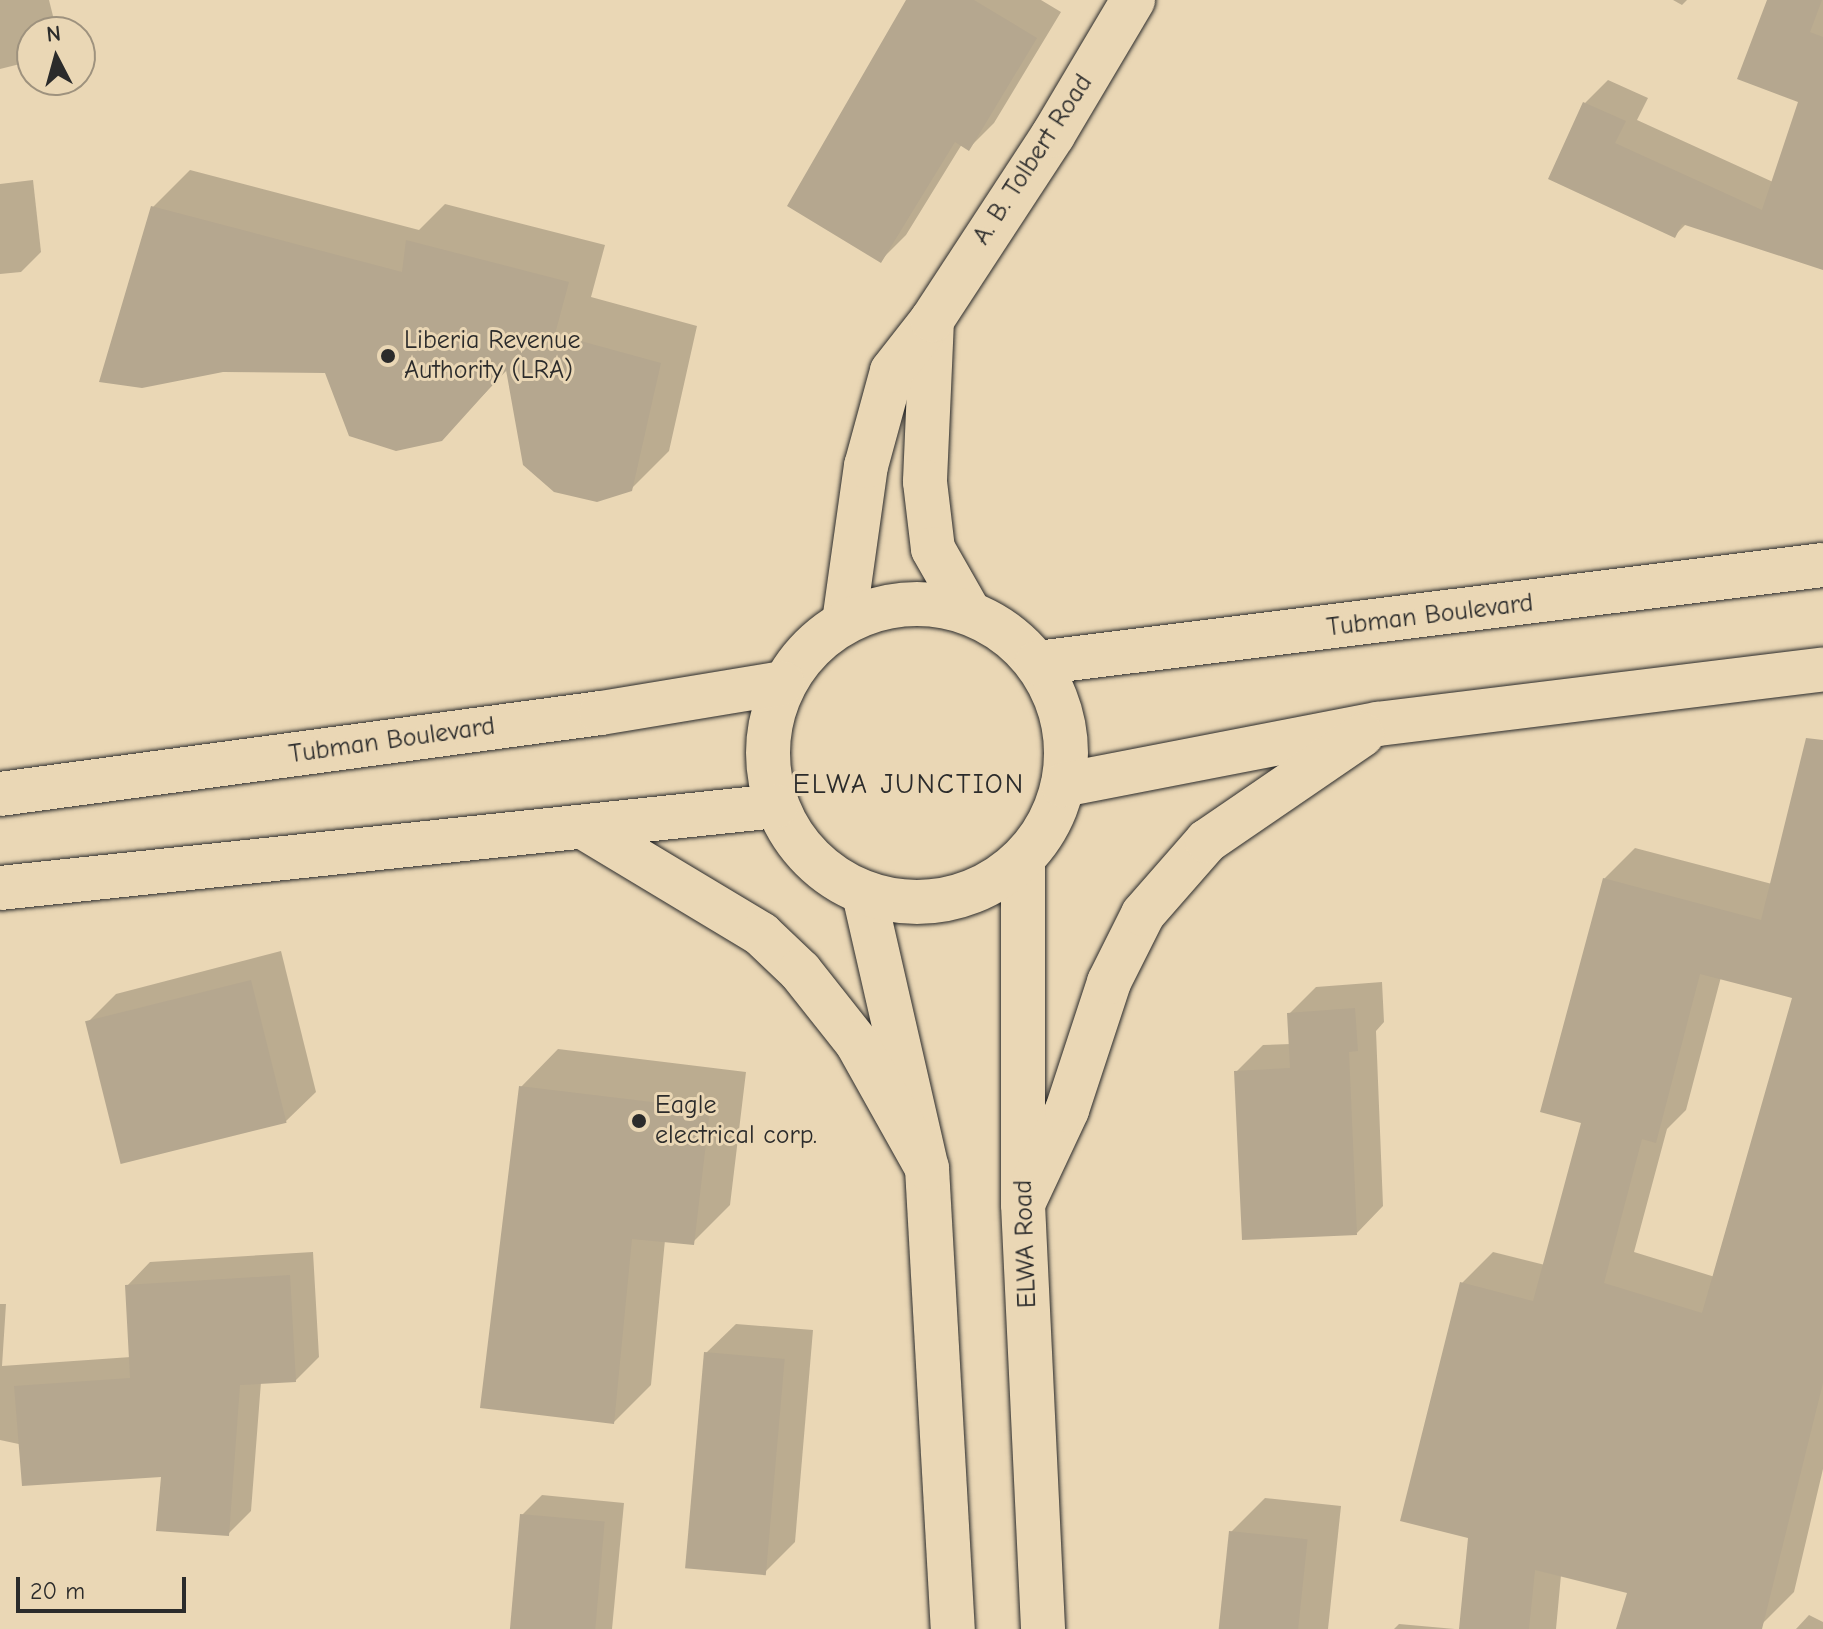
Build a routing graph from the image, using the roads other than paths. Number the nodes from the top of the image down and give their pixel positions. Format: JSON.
{"nodes":[{"id":1,"x":1133,"y":0,"type":"edge"},
{"id":2,"x":932,"y":320,"type":"junction"},
{"id":3,"x":1823,"y":565,"type":"edge"},
{"id":4,"x":969,"y":612,"type":"junction"},
{"id":5,"x":844,"y":622,"type":"junction"},
{"id":6,"x":1037,"y":663,"type":"junction"},
{"id":7,"x":1823,"y":669,"type":"edge"},
{"id":8,"x":783,"y":683,"type":"junction"},
{"id":9,"x":1378,"y":724,"type":"junction"},
{"id":10,"x":1063,"y":785,"type":"junction"},
{"id":11,"x":0,"y":794,"type":"edge"},
{"id":12,"x":776,"y":806,"type":"junction"},
{"id":13,"x":583,"y":827,"type":"junction"},
{"id":14,"x":1023,"y":859,"type":"junction"},
{"id":15,"x":0,"y":888,"type":"edge"},
{"id":16,"x":864,"y":894,"type":"junction"},
{"id":17,"x":927,"y":1168,"type":"junction"},
{"id":18,"x":1023,"y":1204,"type":"junction"},
{"id":19,"x":953,"y":1629,"type":"edge"},
{"id":20,"x":1043,"y":1629,"type":"edge"}],
"edges":[{"from":1,"to":2,"type":"main road","name":"A. B. Tolbert Road"},
{"from":2,"to":4,"type":"main road","name":"A. B. Tolbert Road"},
{"from":2,"to":5,"type":"main road","name":"A. B. Tolbert Road"},
{"from":3,"to":6,"type":"main road","name":"Tubman Boulevard"},
{"from":4,"to":5,"type":"main road"},
{"from":4,"to":6,"type":"main road"},
{"from":5,"to":8,"type":"main road"},
{"from":6,"to":10,"type":"main road"},
{"from":7,"to":9,"type":"main road"},
{"from":8,"to":11,"type":"main road","name":"Tubman Boulevard"},
{"from":8,"to":12,"type":"main road"},
{"from":9,"to":10,"type":"main road"},
{"from":9,"to":18,"type":"main road"},
{"from":10,"to":14,"type":"main road"},
{"from":12,"to":13,"type":"main road"},
{"from":12,"to":16,"type":"main road"},
{"from":13,"to":15,"type":"main road"},
{"from":13,"to":17,"type":"main road"},
{"from":14,"to":16,"type":"main road"},
{"from":14,"to":18,"type":"main road","name":"ELWA Road"},
{"from":16,"to":17,"type":"main road"},
{"from":17,"to":19,"type":"main road"},
{"from":18,"to":20,"type":"main road","name":"ELWA Road"}]}
